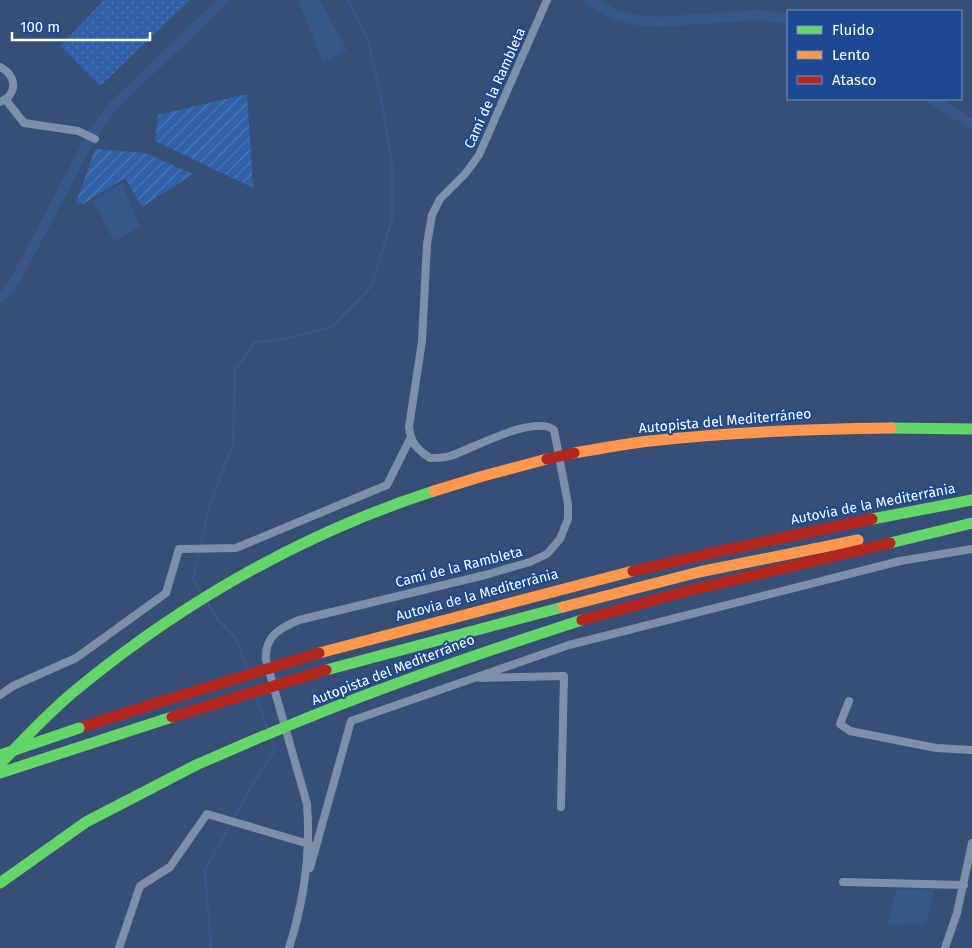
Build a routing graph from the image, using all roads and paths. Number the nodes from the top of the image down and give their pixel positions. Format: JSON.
{"nodes":[{"id":1,"x":546,"y":0,"type":"edge"},
{"id":2,"x":0,"y":67,"type":"edge"},
{"id":3,"x":3,"y":101,"type":"edge"},
{"id":4,"x":94,"y":139,"type":"dead end"},
{"id":5,"x":972,"y":429,"type":"edge"},
{"id":6,"x":410,"y":439,"type":"junction"},
{"id":7,"x":972,"y":500,"type":"edge"},
{"id":8,"x":972,"y":522,"type":"edge"},
{"id":9,"x":972,"y":549,"type":"edge"},
{"id":10,"x":474,"y":678,"type":"junction"},
{"id":11,"x":0,"y":695,"type":"edge"},
{"id":12,"x":849,"y":700,"type":"dead end"},
{"id":13,"x":972,"y":750,"type":"edge"},
{"id":14,"x":0,"y":755,"type":"edge"},
{"id":15,"x":0,"y":764,"type":"edge"},
{"id":16,"x":0,"y":774,"type":"edge"},
{"id":17,"x":561,"y":807,"type":"dead end"},
{"id":18,"x":972,"y":843,"type":"edge"},
{"id":19,"x":309,"y":844,"type":"junction"},
{"id":20,"x":843,"y":882,"type":"dead end"},
{"id":21,"x":0,"y":883,"type":"edge"},
{"id":22,"x":964,"y":885,"type":"junction"},
{"id":23,"x":304,"y":888,"type":"junction"},
{"id":24,"x":119,"y":948,"type":"edge"},
{"id":25,"x":289,"y":948,"type":"edge"},
{"id":26,"x":945,"y":948,"type":"edge"}],
"edges":[{"from":1,"to":6,"type":"street","name":"Camí de la Rambleta"},
{"from":2,"to":3,"type":"street"},
{"from":3,"to":4,"type":"street"},
{"from":5,"to":15,"type":"highway","name":"Autopista del Mediterráneo","bridge":true},
{"from":6,"to":11,"type":"street"},
{"from":6,"to":19,"type":"street","name":"Camí de la Rambleta"},
{"from":7,"to":14,"type":"highway","name":"Autovia de la Mediterrània","bridge":true},
{"from":8,"to":16,"type":"highway","bridge":true},
{"from":8,"to":21,"type":"highway","name":"Autopista del Mediterráneo","bridge":true},
{"from":9,"to":10,"type":"street"},
{"from":10,"to":17,"type":"street"},
{"from":10,"to":23,"type":"street"},
{"from":12,"to":13,"type":"street"},
{"from":18,"to":22,"type":"street"},
{"from":19,"to":23,"type":"street","name":"Camí de la Rambleta"},
{"from":19,"to":24,"type":"street"},
{"from":20,"to":22,"type":"street"},
{"from":22,"to":26,"type":"street"},
{"from":23,"to":25,"type":"street","name":"Camí de la Rambleta"}]}
